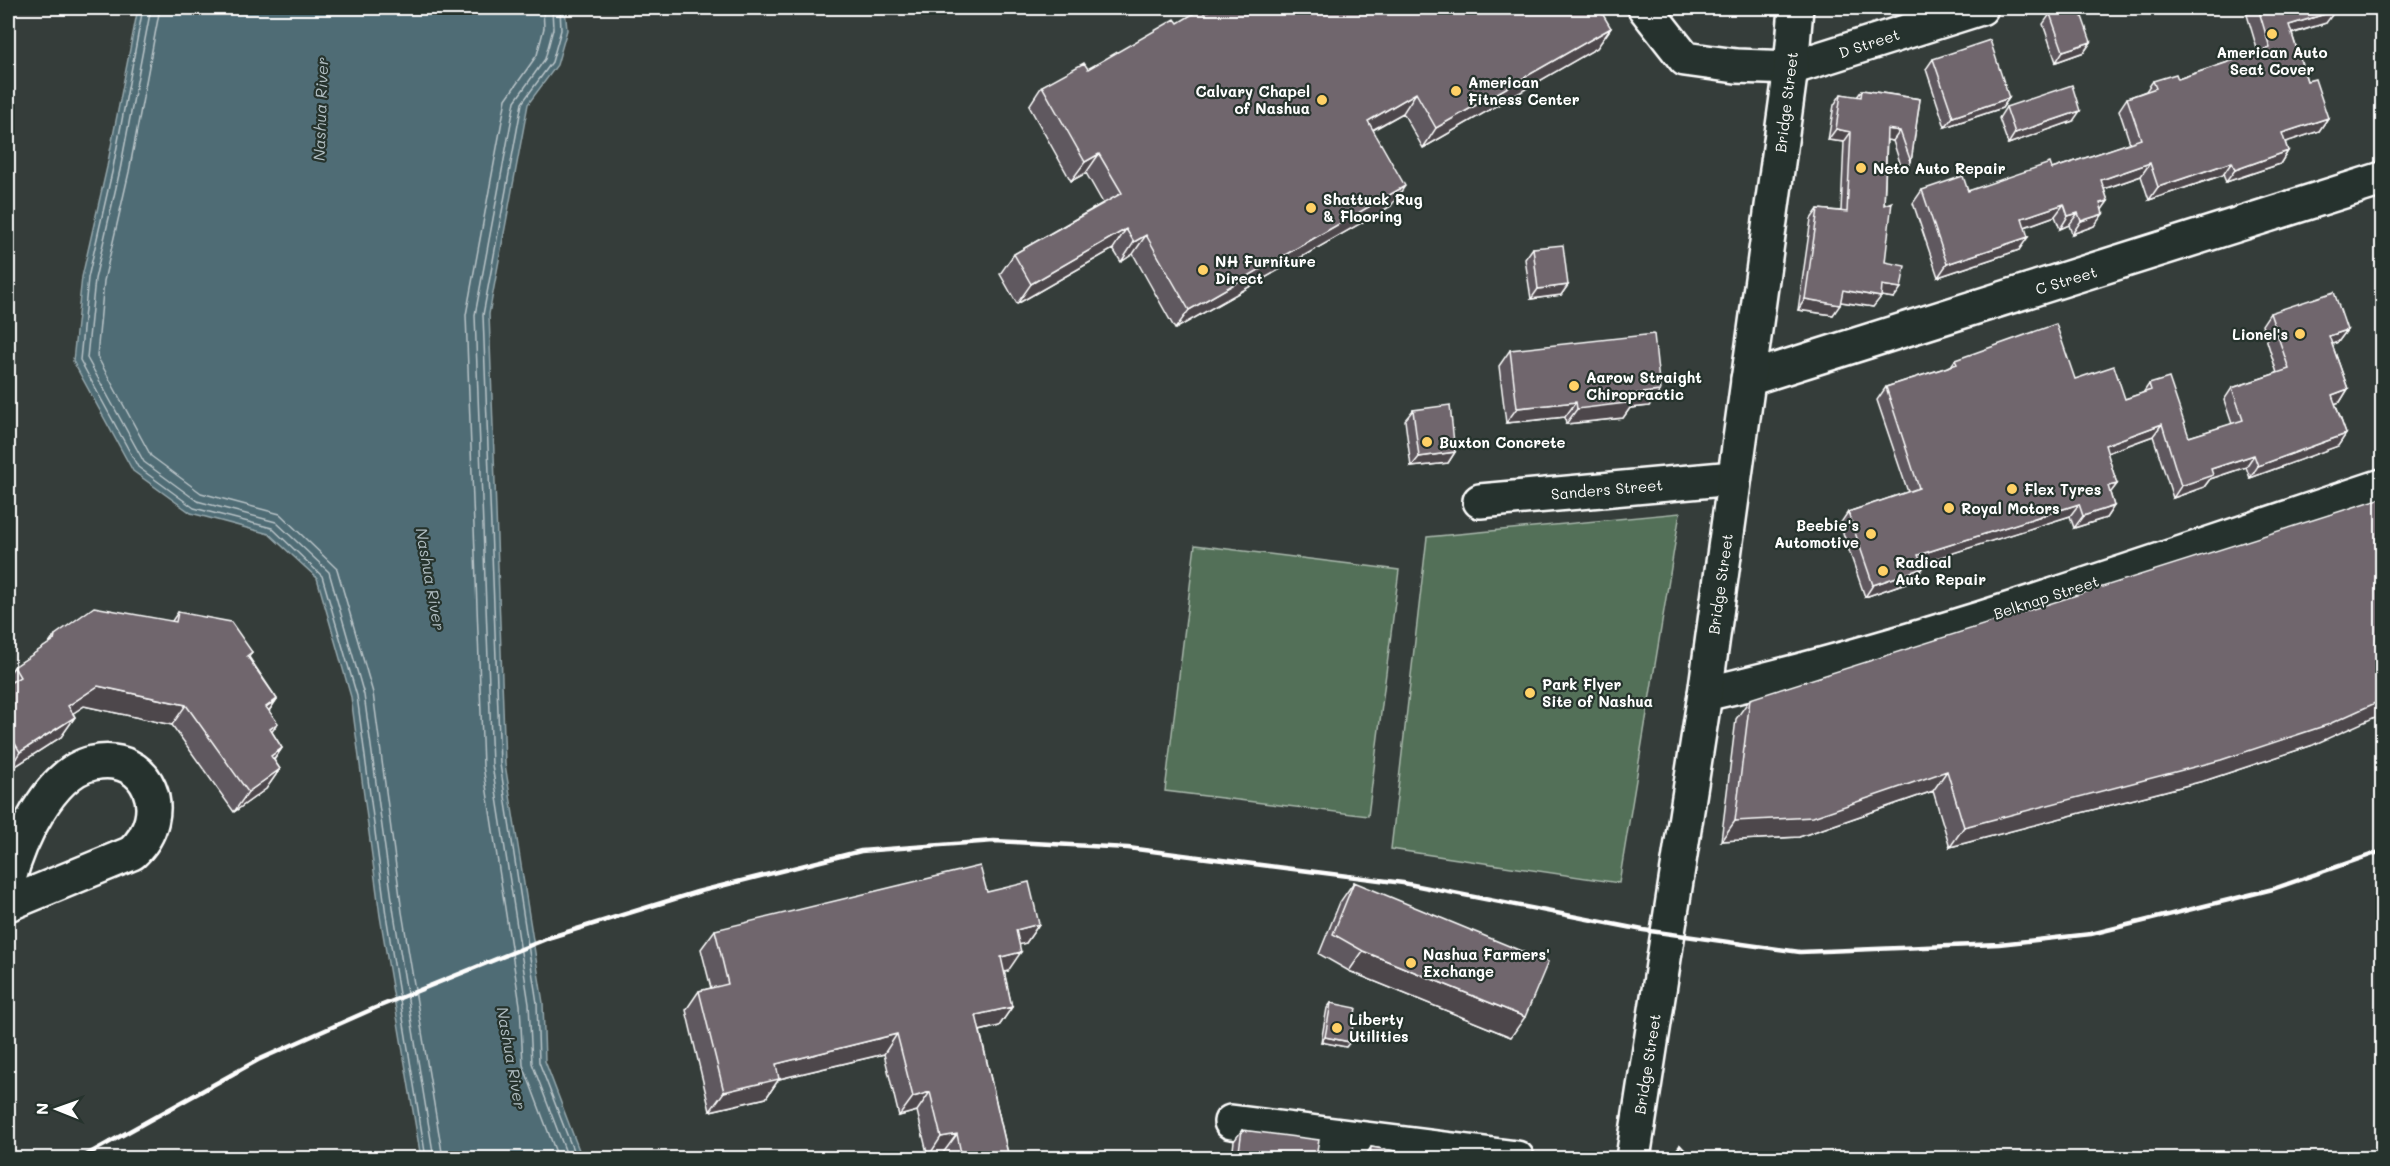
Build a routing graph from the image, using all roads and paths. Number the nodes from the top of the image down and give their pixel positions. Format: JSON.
{"nodes":[{"id":1,"x":1644,"y":8,"type":"edge"},
{"id":2,"x":1796,"y":8,"type":"edge"},
{"id":3,"x":1982,"y":8,"type":"edge"},
{"id":4,"x":1791,"y":68,"type":"junction"},
{"id":5,"x":2382,"y":180,"type":"edge"},
{"id":6,"x":1748,"y":379,"type":"junction"},
{"id":7,"x":1734,"y":478,"type":"junction"},
{"id":8,"x":2382,"y":486,"type":"edge"},
{"id":9,"x":1480,"y":501,"type":"dead end"},
{"id":10,"x":1705,"y":694,"type":"junction"},
{"id":11,"x":8,"y":882,"type":"edge"},
{"id":12,"x":8,"y":904,"type":"edge"},
{"id":13,"x":1231,"y":1122,"type":"dead end"},
{"id":14,"x":1517,"y":1158,"type":"edge"},
{"id":15,"x":1633,"y":1158,"type":"edge"}],
"edges":[{"from":1,"to":4,"type":"street","name":"D Street"},
{"from":2,"to":4,"type":"street","name":"Bridge Street"},
{"from":3,"to":4,"type":"street","name":"D Street"},
{"from":4,"to":6,"type":"street","name":"Bridge Street"},
{"from":5,"to":6,"type":"street","name":"C Street"},
{"from":6,"to":7,"type":"street","name":"Bridge Street"},
{"from":7,"to":9,"type":"street","name":"Sanders Street"},
{"from":7,"to":10,"type":"street","name":"Bridge Street"},
{"from":8,"to":10,"type":"street","name":"Belknap Street"},
{"from":10,"to":15,"type":"street","name":"Bridge Street"},
{"from":11,"to":12,"type":"street"},
{"from":13,"to":14,"type":"street"}]}
